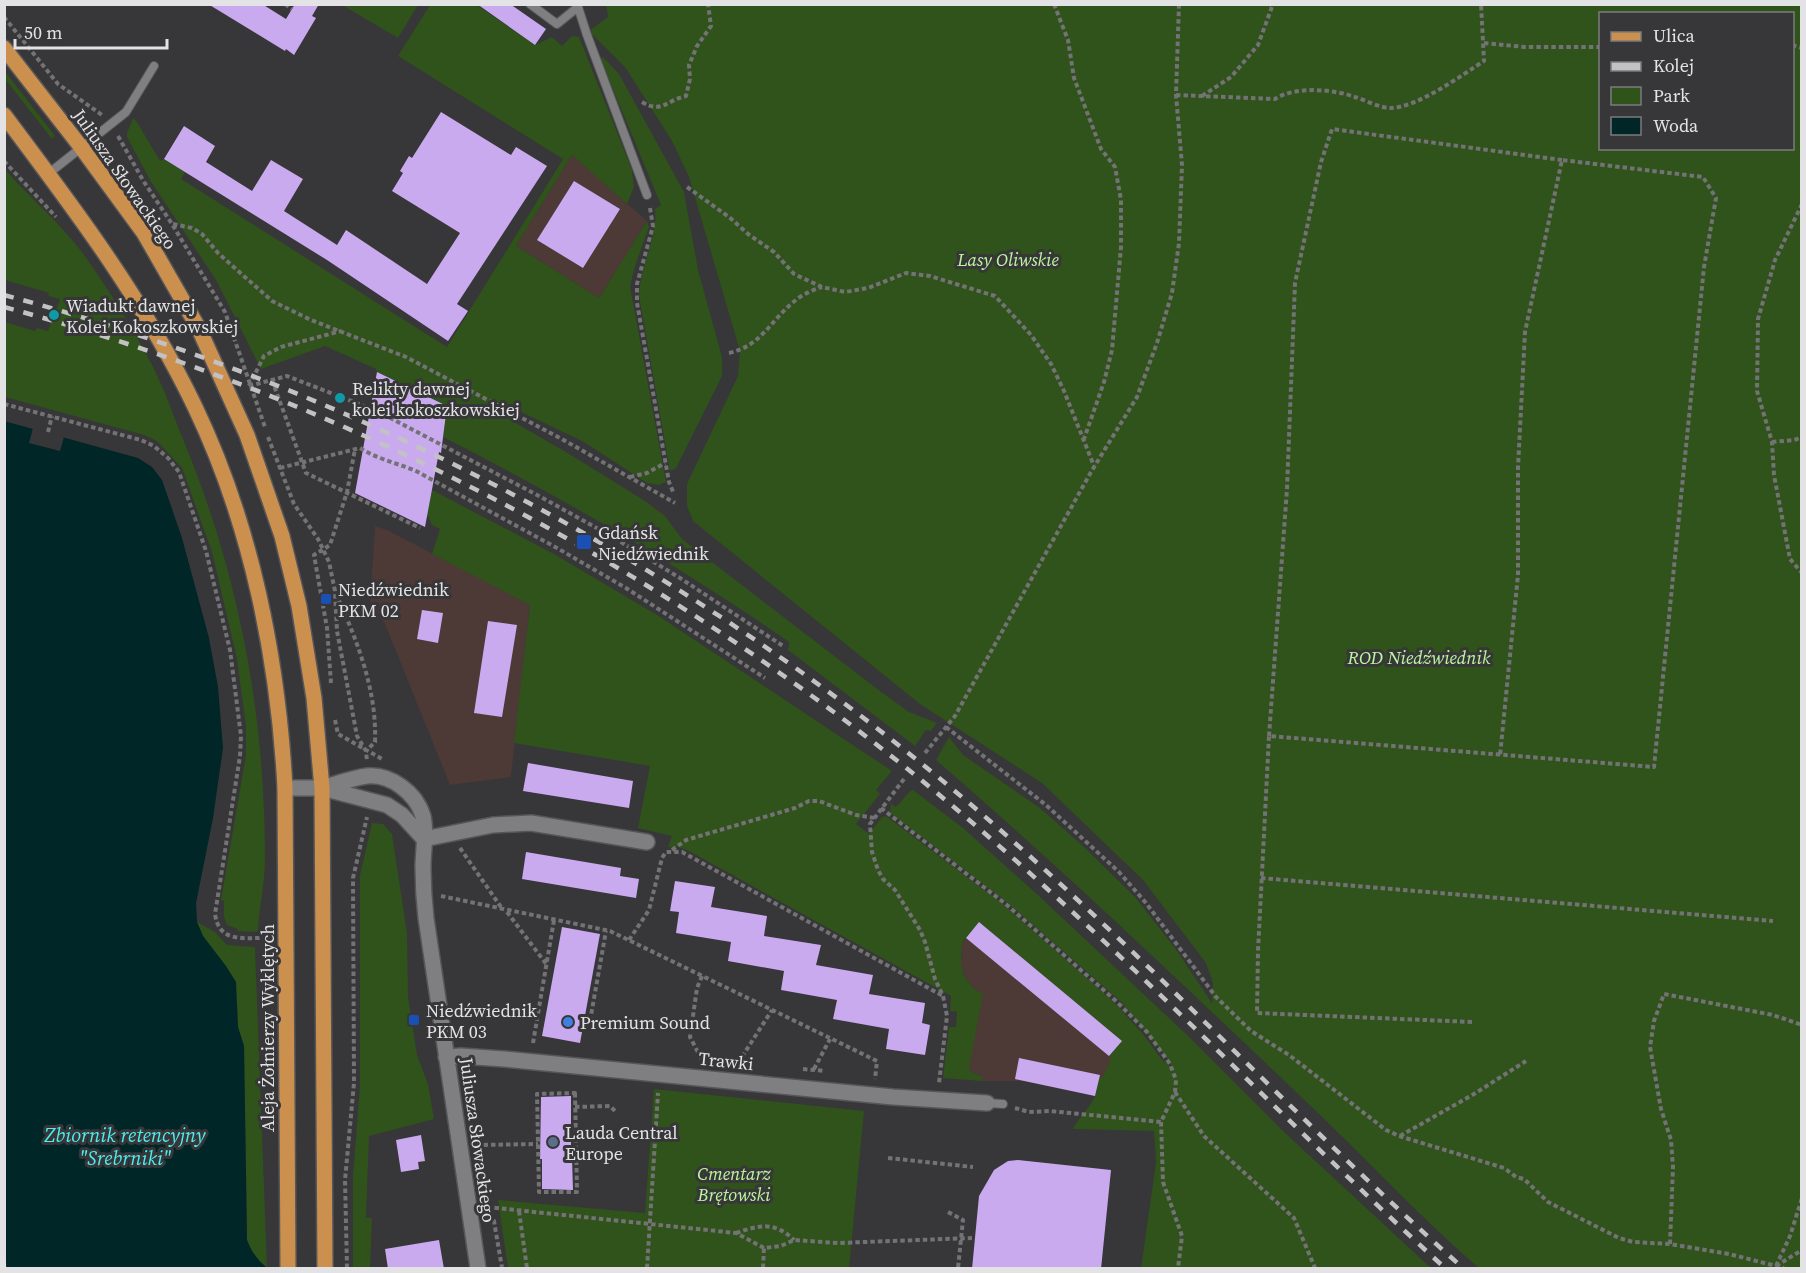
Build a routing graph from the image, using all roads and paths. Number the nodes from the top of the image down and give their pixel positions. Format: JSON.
{"nodes":[{"id":1,"x":285,"y":4,"type":"edge"},
{"id":2,"x":530,"y":4,"type":"edge"},
{"id":3,"x":708,"y":4,"type":"edge"},
{"id":4,"x":1054,"y":4,"type":"edge"},
{"id":5,"x":1179,"y":4,"type":"edge"},
{"id":6,"x":1273,"y":4,"type":"edge"},
{"id":7,"x":1481,"y":4,"type":"edge"},
{"id":8,"x":578,"y":6,"type":"edge"},
{"id":9,"x":292,"y":9,"type":"dead end"},
{"id":10,"x":1484,"y":44,"type":"junction"},
{"id":11,"x":1599,"y":46,"type":"edge"},
{"id":12,"x":4,"y":48,"type":"edge"},
{"id":13,"x":154,"y":66,"type":"dead end"},
{"id":14,"x":1176,"y":95,"type":"junction"},
{"id":15,"x":1201,"y":97,"type":"junction"},
{"id":16,"x":642,"y":102,"type":"dead end"},
{"id":17,"x":4,"y":115,"type":"edge"},
{"id":18,"x":81,"y":147,"type":"junction"},
{"id":19,"x":1562,"y":160,"type":"junction"},
{"id":20,"x":4,"y":161,"type":"edge"},
{"id":21,"x":48,"y":174,"type":"junction"},
{"id":22,"x":687,"y":187,"type":"dead end"},
{"id":23,"x":647,"y":195,"type":"joint"},
{"id":24,"x":1802,"y":204,"type":"edge"},
{"id":25,"x":60,"y":222,"type":"dead end"},
{"id":26,"x":172,"y":224,"type":"dead end"},
{"id":27,"x":822,"y":286,"type":"junction"},
{"id":28,"x":342,"y":331,"type":"junction"},
{"id":29,"x":729,"y":353,"type":"dead end"},
{"id":30,"x":272,"y":380,"type":"junction"},
{"id":31,"x":4,"y":404,"type":"edge"},
{"id":32,"x":52,"y":416,"type":"junction"},
{"id":33,"x":48,"y":432,"type":"dead end"},
{"id":34,"x":1802,"y":437,"type":"edge"},
{"id":35,"x":1084,"y":440,"type":"junction"},
{"id":36,"x":1772,"y":442,"type":"junction"},
{"id":37,"x":355,"y":449,"type":"junction"},
{"id":38,"x":302,"y":462,"type":"junction"},
{"id":39,"x":665,"y":463,"type":"junction"},
{"id":40,"x":1095,"y":466,"type":"junction"},
{"id":41,"x":280,"y":468,"type":"dead end"},
{"id":42,"x":629,"y":477,"type":"junction"},
{"id":43,"x":346,"y":492,"type":"junction"},
{"id":44,"x":674,"y":494,"type":"dead end"},
{"id":45,"x":675,"y":503,"type":"dead end"},
{"id":46,"x":420,"y":528,"type":"dead end"},
{"id":47,"x":1802,"y":573,"type":"edge"},
{"id":48,"x":783,"y":646,"type":"dead end"},
{"id":49,"x":765,"y":678,"type":"dead end"},
{"id":50,"x":332,"y":691,"type":"dead end"},
{"id":51,"x":333,"y":712,"type":"dead end"},
{"id":52,"x":946,"y":727,"type":"junction"},
{"id":53,"x":1269,"y":736,"type":"junction"},
{"id":54,"x":366,"y":751,"type":"junction"},
{"id":55,"x":925,"y":753,"type":"dead end"},
{"id":56,"x":1500,"y":756,"type":"junction"},
{"id":57,"x":366,"y":761,"type":"dead end"},
{"id":58,"x":904,"y":779,"type":"dead end"},
{"id":59,"x":285,"y":788,"type":"junction"},
{"id":60,"x":322,"y":788,"type":"junction"},
{"id":61,"x":881,"y":808,"type":"junction"},
{"id":62,"x":367,"y":817,"type":"dead end"},
{"id":63,"x":874,"y":818,"type":"junction"},
{"id":64,"x":424,"y":839,"type":"junction"},
{"id":65,"x":458,"y":842,"type":"dead end"},
{"id":66,"x":647,"y":843,"type":"dead end"},
{"id":67,"x":671,"y":851,"type":"junction"},
{"id":68,"x":1262,"y":878,"type":"junction"},
{"id":69,"x":440,"y":896,"type":"dead end"},
{"id":70,"x":504,"y":911,"type":"junction"},
{"id":71,"x":554,"y":921,"type":"junction"},
{"id":72,"x":1773,"y":921,"type":"dead end"},
{"id":73,"x":606,"y":931,"type":"junction"},
{"id":74,"x":264,"y":938,"type":"dead end"},
{"id":75,"x":629,"y":940,"type":"junction"},
{"id":76,"x":547,"y":965,"type":"junction"},
{"id":77,"x":702,"y":976,"type":"junction"},
{"id":78,"x":943,"y":996,"type":"junction"},
{"id":79,"x":772,"y":1010,"type":"junction"},
{"id":80,"x":590,"y":1021,"type":"dead end"},
{"id":81,"x":1472,"y":1022,"type":"dead end"},
{"id":82,"x":1802,"y":1025,"type":"edge"},
{"id":83,"x":830,"y":1039,"type":"junction"},
{"id":84,"x":534,"y":1043,"type":"dead end"},
{"id":85,"x":446,"y":1057,"type":"junction"},
{"id":86,"x":877,"y":1061,"type":"dead end"},
{"id":87,"x":1526,"y":1061,"type":"dead end"},
{"id":88,"x":704,"y":1063,"type":"dead end"},
{"id":89,"x":738,"y":1064,"type":"dead end"},
{"id":90,"x":814,"y":1070,"type":"dead end"},
{"id":91,"x":939,"y":1083,"type":"dead end"},
{"id":92,"x":1175,"y":1092,"type":"junction"},
{"id":93,"x":658,"y":1093,"type":"dead end"},
{"id":94,"x":987,"y":1103,"type":"joint"},
{"id":95,"x":1003,"y":1104,"type":"joint"},
{"id":96,"x":575,"y":1107,"type":"junction"},
{"id":97,"x":615,"y":1111,"type":"dead end"},
{"id":98,"x":1161,"y":1122,"type":"junction"},
{"id":99,"x":1399,"y":1136,"type":"junction"},
{"id":100,"x":538,"y":1144,"type":"junction"},
{"id":101,"x":475,"y":1145,"type":"dead end"},
{"id":102,"x":888,"y":1158,"type":"dead end"},
{"id":103,"x":973,"y":1167,"type":"dead end"},
{"id":104,"x":1802,"y":1198,"type":"edge"},
{"id":105,"x":486,"y":1208,"type":"dead end"},
{"id":106,"x":519,"y":1211,"type":"junction"},
{"id":107,"x":948,"y":1212,"type":"dead end"},
{"id":108,"x":488,"y":1215,"type":"dead end"},
{"id":109,"x":649,"y":1224,"type":"junction"},
{"id":110,"x":736,"y":1233,"type":"junction"},
{"id":111,"x":972,"y":1238,"type":"dead end"},
{"id":112,"x":961,"y":1239,"type":"junction"},
{"id":113,"x":794,"y":1240,"type":"junction"},
{"id":114,"x":1670,"y":1244,"type":"junction"},
{"id":115,"x":764,"y":1248,"type":"junction"},
{"id":116,"x":1802,"y":1250,"type":"edge"},
{"id":117,"x":1776,"y":1266,"type":"junction"},
{"id":118,"x":288,"y":1269,"type":"edge"},
{"id":119,"x":326,"y":1269,"type":"edge"},
{"id":120,"x":347,"y":1269,"type":"edge"},
{"id":121,"x":478,"y":1269,"type":"edge"},
{"id":122,"x":502,"y":1269,"type":"edge"},
{"id":123,"x":527,"y":1269,"type":"edge"},
{"id":124,"x":647,"y":1269,"type":"edge"},
{"id":125,"x":763,"y":1269,"type":"edge"},
{"id":126,"x":958,"y":1269,"type":"edge"},
{"id":127,"x":1179,"y":1269,"type":"edge"},
{"id":128,"x":1315,"y":1269,"type":"edge"},
{"id":129,"x":1784,"y":1269,"type":"edge"}],
"edges":[{"from":1,"to":9,"type":"path"},
{"from":2,"to":8,"type":"lane"},
{"from":3,"to":16,"type":"path"},
{"from":4,"to":35,"type":"path"},
{"from":5,"to":14,"type":"path"},
{"from":6,"to":15,"type":"path"},
{"from":7,"to":10,"type":"path"},
{"from":8,"to":23,"type":"lane"},
{"from":10,"to":11,"type":"path"},
{"from":10,"to":15,"type":"path"},
{"from":12,"to":18,"type":"main road","name":"Juliusza Słowackiego"},
{"from":13,"to":18,"type":"lane"},
{"from":14,"to":15,"type":"path"},
{"from":14,"to":40,"type":"path"},
{"from":17,"to":21,"type":"main road"},
{"from":18,"to":21,"type":"lane"},
{"from":18,"to":60,"type":"main road","name":"Juliusza Słowackiego"},
{"from":19,"to":53,"type":"path"},
{"from":19,"to":56,"type":"path"},
{"from":19,"to":56,"type":"path"},
{"from":20,"to":25,"type":"path"},
{"from":21,"to":59,"type":"main road"},
{"from":22,"to":27,"type":"path"},
{"from":23,"to":39,"type":"path"},
{"from":24,"to":36,"type":"path"},
{"from":26,"to":28,"type":"path"},
{"from":27,"to":29,"type":"path"},
{"from":27,"to":35,"type":"path"},
{"from":28,"to":30,"type":"path"},
{"from":28,"to":42,"type":"path"},
{"from":30,"to":38,"type":"path"},
{"from":30,"to":48,"type":"path"},
{"from":31,"to":32,"type":"path"},
{"from":32,"to":33,"type":"path"},
{"from":32,"to":74,"type":"path"},
{"from":34,"to":36,"type":"path"},
{"from":35,"to":40,"type":"path"},
{"from":36,"to":47,"type":"path"},
{"from":37,"to":38,"type":"path"},
{"from":37,"to":43,"type":"path"},
{"from":37,"to":49,"type":"path"},
{"from":38,"to":41,"type":"path"},
{"from":38,"to":43,"type":"path"},
{"from":39,"to":42,"type":"path"},
{"from":39,"to":44,"type":"path"},
{"from":40,"to":52,"type":"path"},
{"from":42,"to":45,"type":"path"},
{"from":43,"to":46,"type":"path"},
{"from":43,"to":50,"type":"path"},
{"from":51,"to":54,"type":"path"},
{"from":52,"to":55,"type":"path"},
{"from":52,"to":99,"type":"path"},
{"from":53,"to":56,"type":"path"},
{"from":53,"to":68,"type":"path"},
{"from":54,"to":54,"type":"path"},
{"from":54,"to":57,"type":"path"},
{"from":58,"to":61,"type":"path"},
{"from":59,"to":60,"type":"street","name":"Juliusza Słowackiego"},
{"from":59,"to":118,"type":"main road","name":"Aleja Żołnierzy Wyklętych"},
{"from":60,"to":64,"type":"street","name":"Juliusza Słowackiego"},
{"from":60,"to":64,"type":"street","name":"Juliusza Słowackiego"},
{"from":60,"to":119,"type":"main road"},
{"from":61,"to":63,"type":"path"},
{"from":61,"to":92,"type":"path"},
{"from":62,"to":120,"type":"path"},
{"from":63,"to":67,"type":"path"},
{"from":63,"to":78,"type":"path"},
{"from":64,"to":66,"type":"street"},
{"from":64,"to":85,"type":"street","name":"Juliusza Słowackiego"},
{"from":65,"to":70,"type":"path"},
{"from":67,"to":75,"type":"path"},
{"from":67,"to":78,"type":"path"},
{"from":68,"to":72,"type":"path"},
{"from":68,"to":81,"type":"path"},
{"from":69,"to":70,"type":"path"},
{"from":70,"to":71,"type":"path"},
{"from":70,"to":76,"type":"path"},
{"from":71,"to":73,"type":"path"},
{"from":71,"to":76,"type":"path"},
{"from":73,"to":75,"type":"path"},
{"from":73,"to":80,"type":"path"},
{"from":75,"to":77,"type":"path"},
{"from":76,"to":84,"type":"path"},
{"from":77,"to":79,"type":"path"},
{"from":77,"to":88,"type":"path"},
{"from":78,"to":91,"type":"path"},
{"from":79,"to":83,"type":"path"},
{"from":79,"to":89,"type":"path"},
{"from":82,"to":114,"type":"path"},
{"from":83,"to":86,"type":"path"},
{"from":83,"to":90,"type":"path"},
{"from":85,"to":94,"type":"street","name":"Trawki"},
{"from":85,"to":121,"type":"street","name":"Juliusza Słowackiego"},
{"from":87,"to":99,"type":"path"},
{"from":92,"to":98,"type":"path"},
{"from":92,"to":128,"type":"path"},
{"from":93,"to":109,"type":"path"},
{"from":94,"to":95,"type":"lane","name":"Trawki"},
{"from":95,"to":98,"type":"path"},
{"from":96,"to":97,"type":"path"},
{"from":96,"to":100,"type":"path"},
{"from":96,"to":100,"type":"path"},
{"from":98,"to":127,"type":"path"},
{"from":99,"to":114,"type":"path"},
{"from":100,"to":101,"type":"path"},
{"from":102,"to":103,"type":"path"},
{"from":104,"to":117,"type":"path"},
{"from":105,"to":106,"type":"path"},
{"from":106,"to":109,"type":"path"},
{"from":106,"to":123,"type":"path"},
{"from":107,"to":112,"type":"path"},
{"from":108,"to":122,"type":"path"},
{"from":109,"to":110,"type":"path"},
{"from":109,"to":124,"type":"path"},
{"from":110,"to":113,"type":"path"},
{"from":110,"to":115,"type":"path"},
{"from":111,"to":112,"type":"path"},
{"from":112,"to":113,"type":"path"},
{"from":112,"to":126,"type":"path"},
{"from":113,"to":115,"type":"path"},
{"from":114,"to":117,"type":"path"},
{"from":115,"to":125,"type":"path"},
{"from":116,"to":117,"type":"path"},
{"from":117,"to":129,"type":"path"}]}
